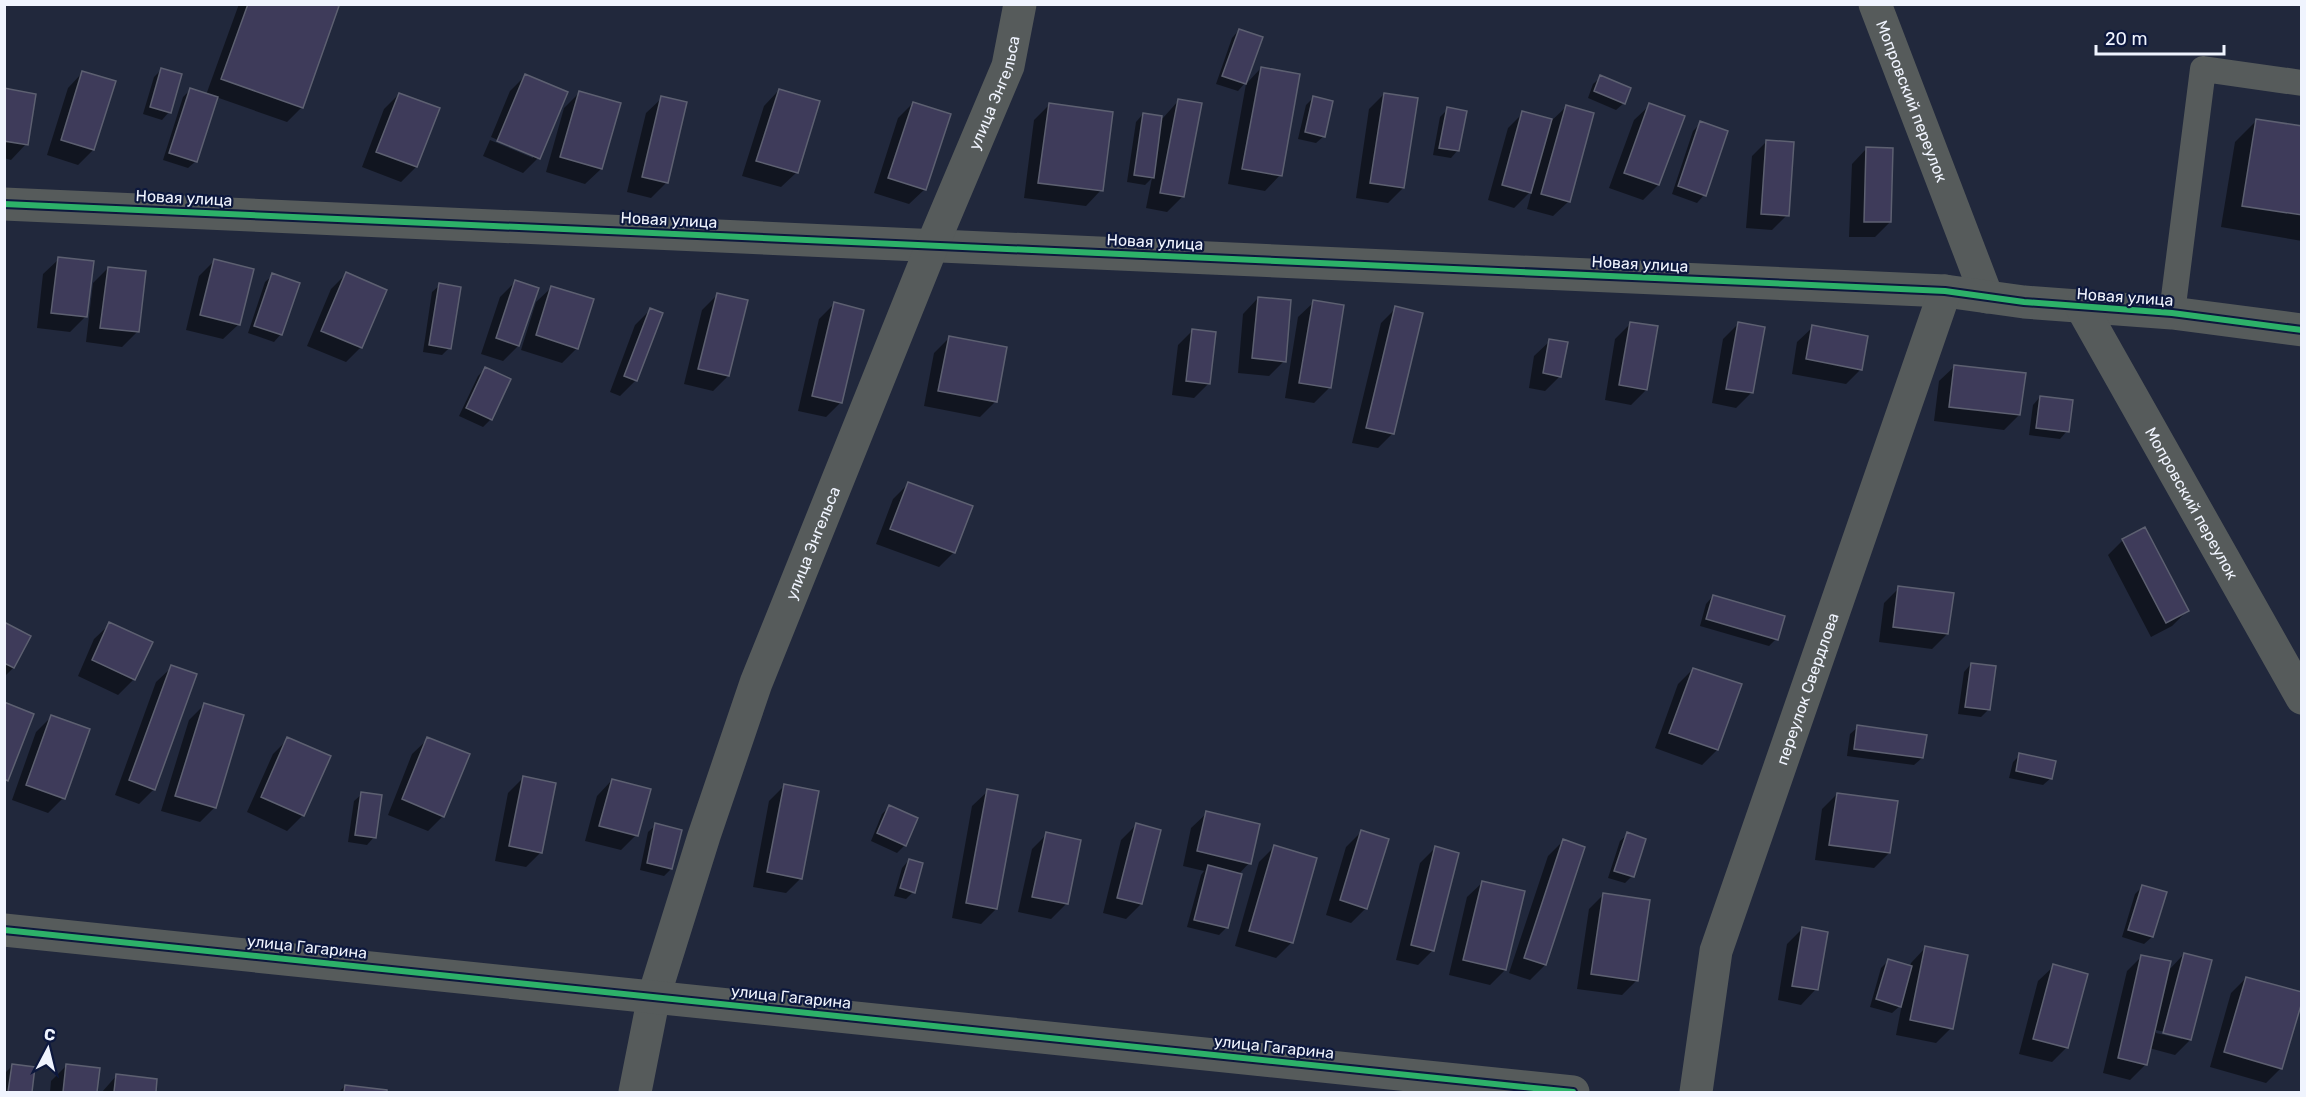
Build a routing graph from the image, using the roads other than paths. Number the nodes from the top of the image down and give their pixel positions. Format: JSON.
{"nodes":[{"id":1,"x":1020,"y":4,"type":"edge"},
{"id":2,"x":1875,"y":4,"type":"edge"},
{"id":3,"x":2301,"y":83,"type":"edge"},
{"id":4,"x":4,"y":204,"type":"edge"},
{"id":5,"x":932,"y":246,"type":"junction"},
{"id":6,"x":1945,"y":291,"type":"junction"},
{"id":7,"x":1987,"y":297,"type":"junction"},
{"id":8,"x":2082,"y":308,"type":"junction"},
{"id":9,"x":2172,"y":313,"type":"junction"},
{"id":10,"x":2301,"y":330,"type":"edge"},
{"id":11,"x":2301,"y":698,"type":"edge"},
{"id":12,"x":4,"y":930,"type":"edge"},
{"id":13,"x":654,"y":996,"type":"junction"},
{"id":14,"x":635,"y":1092,"type":"edge"},
{"id":15,"x":1574,"y":1092,"type":"edge"},
{"id":16,"x":1696,"y":1092,"type":"edge"}],
"edges":[{"from":1,"to":5,"type":"street","name":"улица Энгельса"},
{"from":2,"to":7,"type":"street","name":"Мопровский переулок"},
{"from":3,"to":9,"type":"lane"},
{"from":4,"to":5,"type":"street","name":"Новая улица"},
{"from":5,"to":6,"type":"street","name":"Новая улица"},
{"from":5,"to":13,"type":"street","name":"улица Энгельса"},
{"from":6,"to":7,"type":"street","name":"Новая улица"},
{"from":6,"to":16,"type":"street","name":"переулок Свердлова"},
{"from":7,"to":8,"type":"street","name":"Новая улица"},
{"from":8,"to":9,"type":"street","name":"Новая улица"},
{"from":8,"to":11,"type":"street","name":"Мопровский переулок"},
{"from":9,"to":10,"type":"street","name":"Новая улица"},
{"from":12,"to":13,"type":"street","name":"улица Гагарина"},
{"from":13,"to":14,"type":"street","name":"улица Энгельса"},
{"from":13,"to":15,"type":"street","name":"улица Гагарина"}]}
